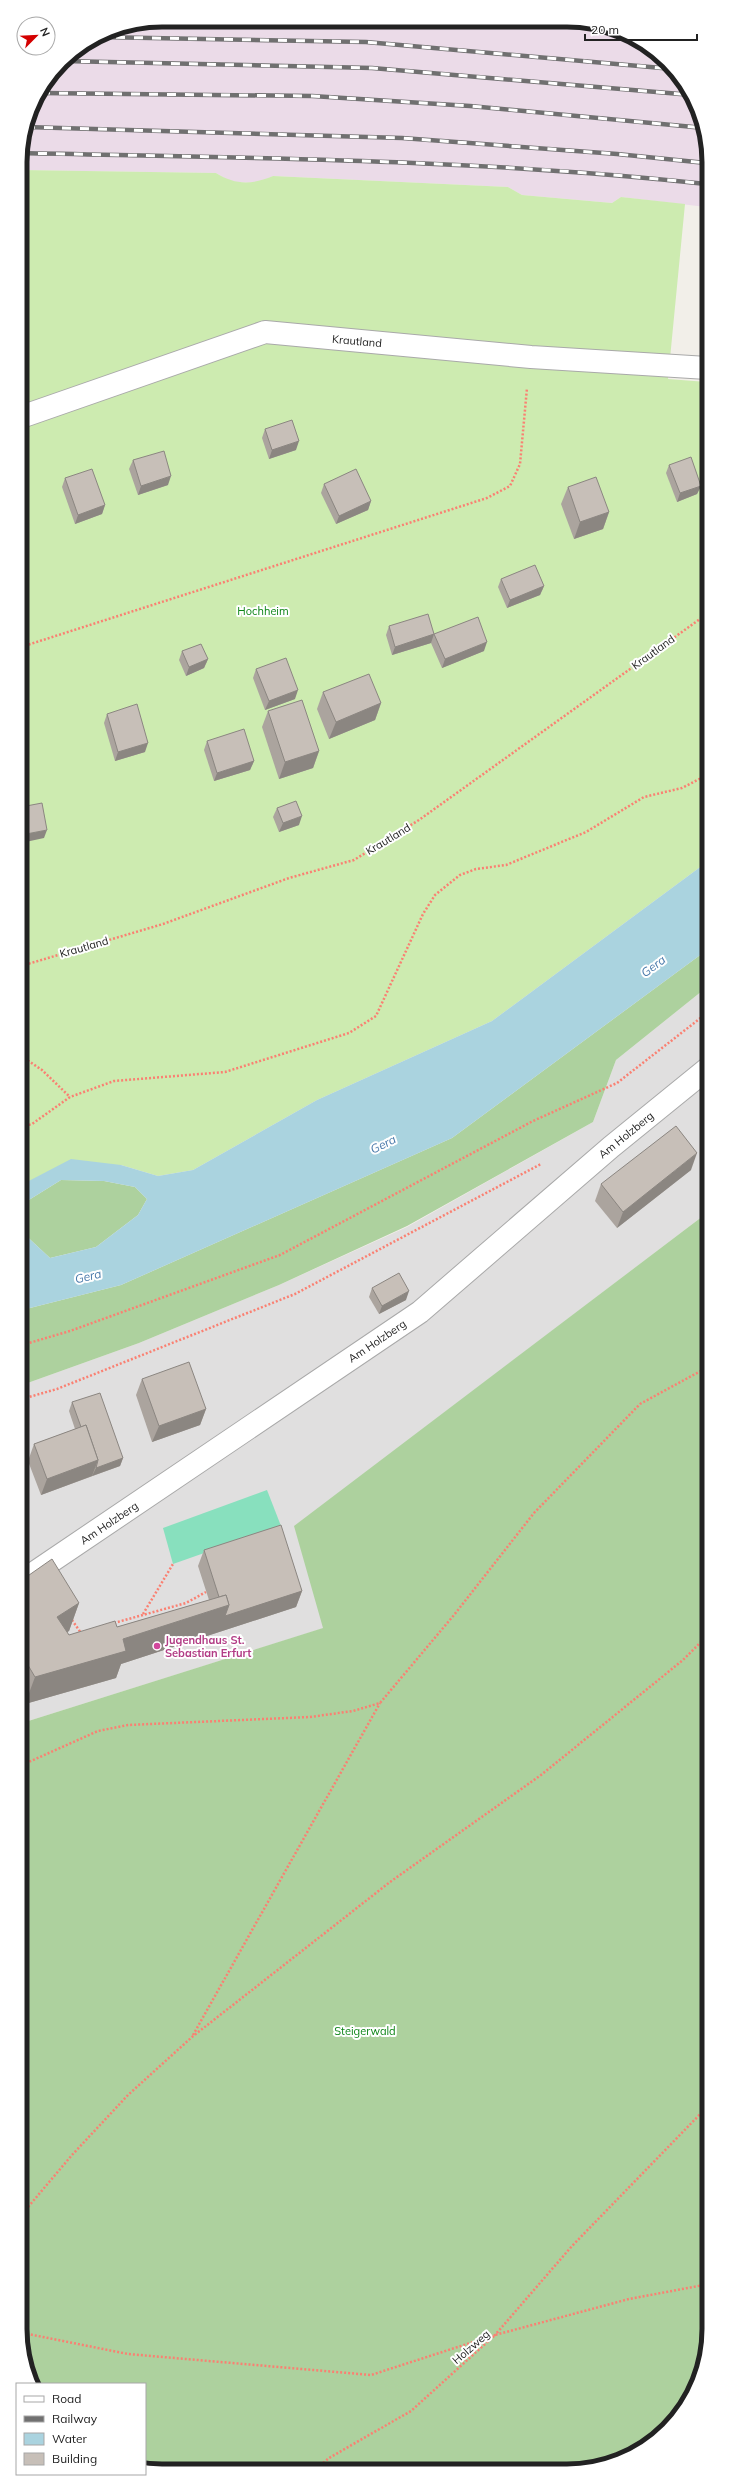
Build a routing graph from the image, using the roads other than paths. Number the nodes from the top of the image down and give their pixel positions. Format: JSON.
{"nodes":[{"id":1,"x":702,"y":368,"type":"edge"},
{"id":2,"x":27,"y":415,"type":"edge"},
{"id":3,"x":702,"y":1073,"type":"edge"},
{"id":4,"x":27,"y":1578,"type":"edge"}],
"edges":[{"from":1,"to":2,"type":"street","name":"Krautland"},
{"from":3,"to":4,"type":"street","name":"Am Holzberg"}]}
